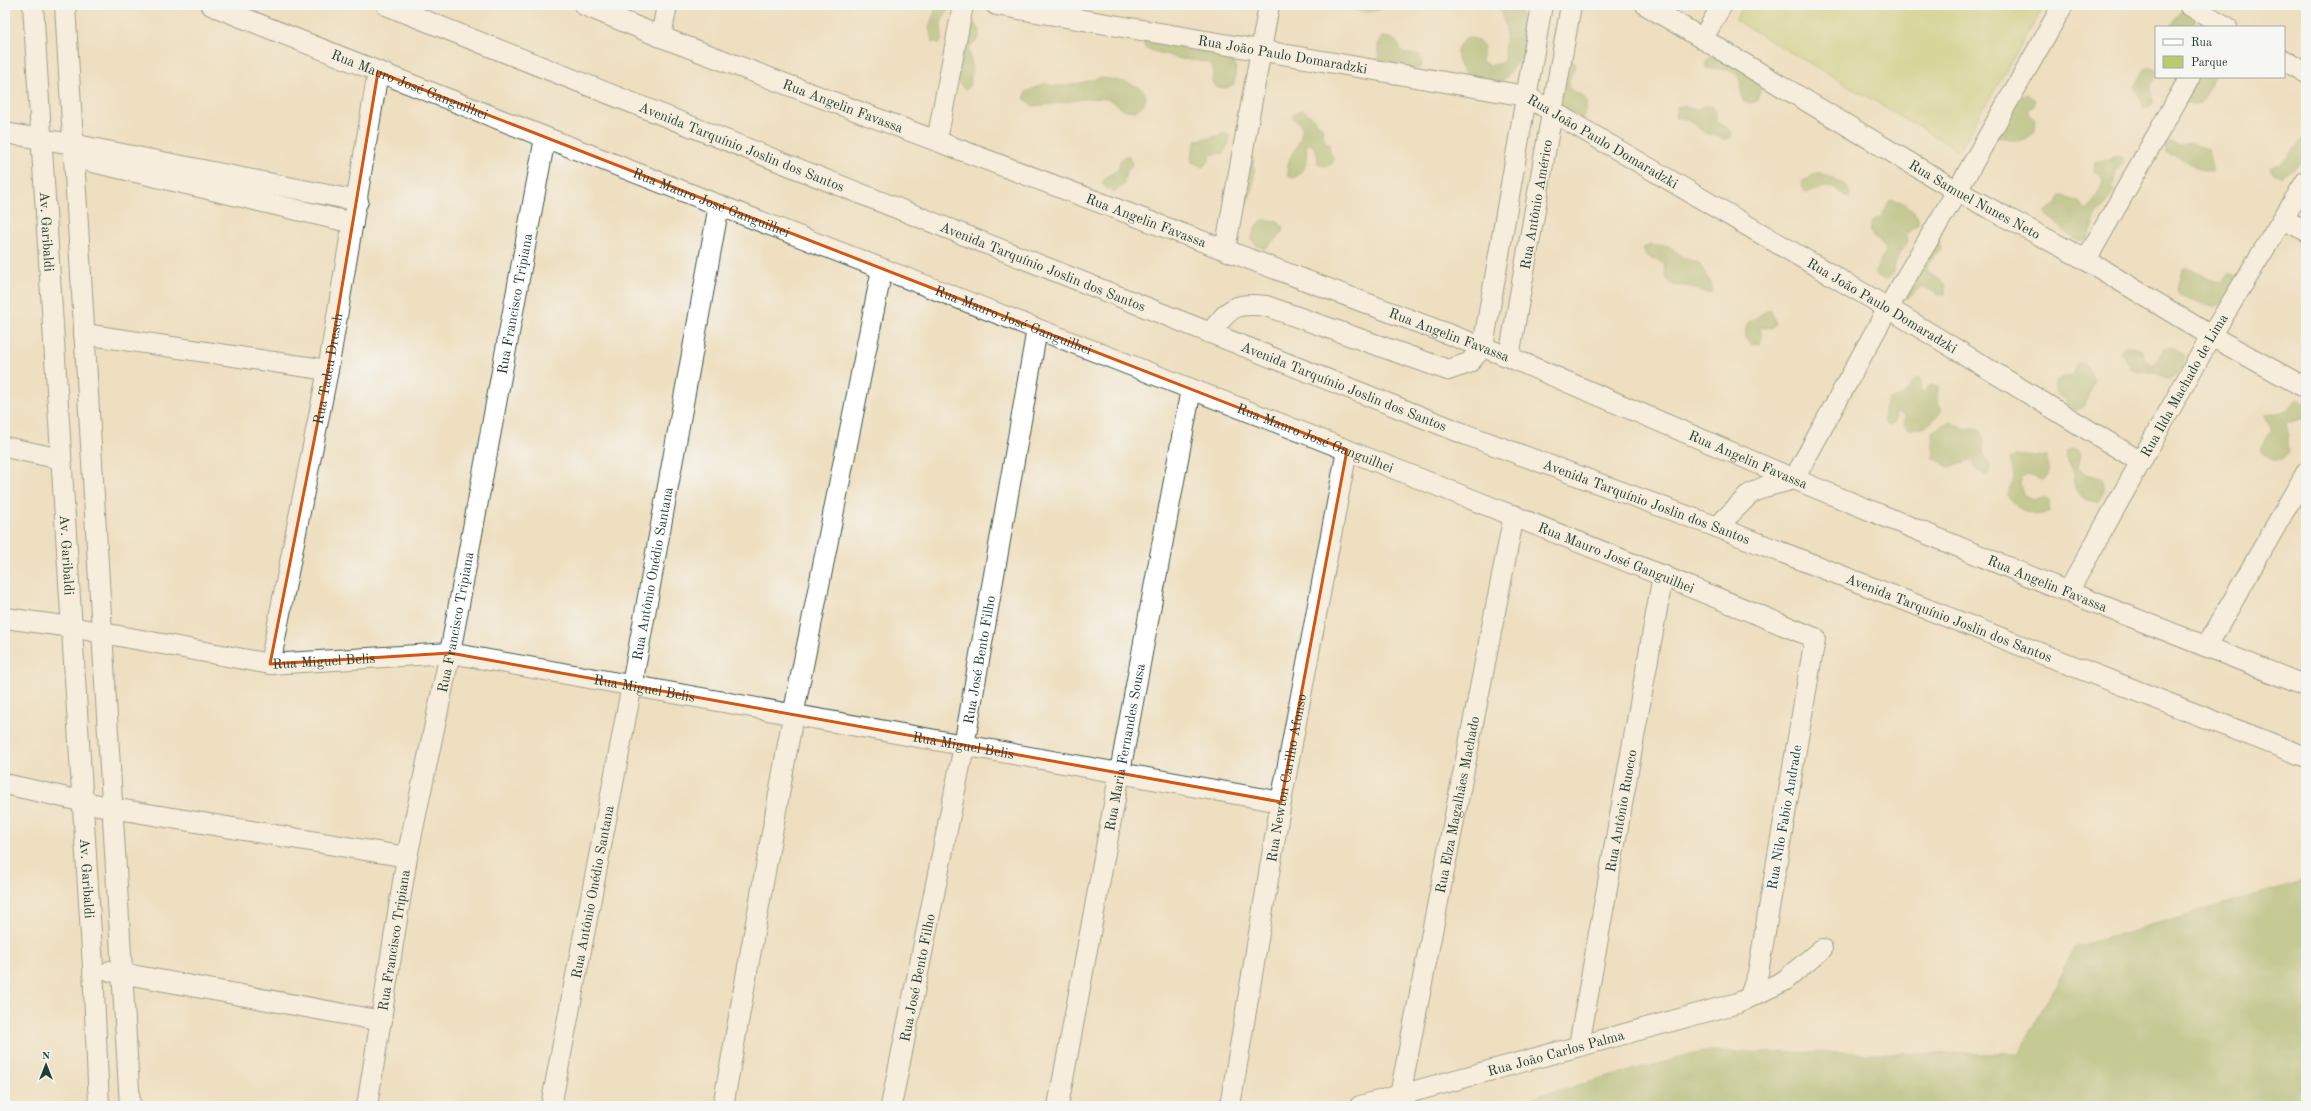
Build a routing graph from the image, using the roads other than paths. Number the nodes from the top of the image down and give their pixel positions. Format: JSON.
{"nodes":[{"id":1,"x":33,"y":5,"type":"edge"},
{"id":2,"x":65,"y":5,"type":"edge"},
{"id":3,"x":211,"y":5,"type":"edge"},
{"id":4,"x":386,"y":5,"type":"edge"},
{"id":5,"x":584,"y":5,"type":"edge"},
{"id":6,"x":667,"y":5,"type":"edge"},
{"id":7,"x":963,"y":5,"type":"edge"},
{"id":8,"x":996,"y":5,"type":"edge"},
{"id":9,"x":1269,"y":5,"type":"edge"},
{"id":10,"x":1542,"y":5,"type":"edge"},
{"id":11,"x":1571,"y":5,"type":"edge"},
{"id":12,"x":1646,"y":5,"type":"edge"},
{"id":13,"x":1722,"y":5,"type":"edge"},
{"id":14,"x":2063,"y":5,"type":"edge"},
{"id":15,"x":2189,"y":5,"type":"edge"},
{"id":16,"x":2222,"y":26,"type":"edge"},
{"id":17,"x":661,"y":37,"type":"junction"},
{"id":18,"x":1703,"y":38,"type":"junction"},
{"id":19,"x":1261,"y":51,"type":"junction"},
{"id":20,"x":2285,"y":61,"type":"edge"},
{"id":21,"x":378,"y":72,"type":"junction"},
{"id":22,"x":2306,"y":73,"type":"edge"},
{"id":23,"x":2189,"y":78,"type":"edge"},
{"id":24,"x":1526,"y":96,"type":"junction"},
{"id":25,"x":1552,"y":111,"type":"junction"},
{"id":26,"x":5,"y":133,"type":"edge"},
{"id":27,"x":545,"y":138,"type":"junction"},
{"id":28,"x":937,"y":140,"type":"junction"},
{"id":29,"x":41,"y":145,"type":"junction"},
{"id":30,"x":5,"y":147,"type":"edge"},
{"id":31,"x":72,"y":151,"type":"junction"},
{"id":32,"x":2306,"y":181,"type":"edge"},
{"id":33,"x":1958,"y":191,"type":"junction"},
{"id":34,"x":358,"y":201,"type":"junction"},
{"id":35,"x":719,"y":205,"type":"junction"},
{"id":36,"x":2283,"y":219,"type":"junction"},
{"id":37,"x":353,"y":223,"type":"junction"},
{"id":38,"x":2306,"y":231,"type":"edge"},
{"id":39,"x":1225,"y":250,"type":"junction"},
{"id":40,"x":2086,"y":260,"type":"junction"},
{"id":41,"x":882,"y":269,"type":"junction"},
{"id":42,"x":1888,"y":308,"type":"junction"},
{"id":43,"x":1037,"y":329,"type":"junction"},
{"id":44,"x":1210,"y":333,"type":"junction"},
{"id":45,"x":84,"y":334,"type":"junction"},
{"id":46,"x":2211,"y":336,"type":"junction"},
{"id":47,"x":1483,"y":347,"type":"junction"},
{"id":48,"x":1509,"y":357,"type":"junction"},
{"id":49,"x":328,"y":370,"type":"junction"},
{"id":50,"x":2306,"y":388,"type":"edge"},
{"id":51,"x":1191,"y":389,"type":"junction"},
{"id":52,"x":5,"y":447,"type":"edge"},
{"id":53,"x":1346,"y":450,"type":"junction"},
{"id":54,"x":60,"y":459,"type":"junction"},
{"id":55,"x":2141,"y":462,"type":"junction"},
{"id":56,"x":2306,"y":473,"type":"edge"},
{"id":57,"x":1794,"y":479,"type":"junction"},
{"id":58,"x":1514,"y":515,"type":"junction"},
{"id":59,"x":1717,"y":527,"type":"junction"},
{"id":60,"x":1663,"y":575,"type":"junction"},
{"id":61,"x":2068,"y":592,"type":"junction"},
{"id":62,"x":5,"y":618,"type":"edge"},
{"id":63,"x":71,"y":627,"type":"junction"},
{"id":64,"x":101,"y":634,"type":"junction"},
{"id":65,"x":1815,"y":638,"type":"joint"},
{"id":66,"x":2207,"y":646,"type":"junction"},
{"id":67,"x":450,"y":653,"type":"junction"},
{"id":68,"x":270,"y":664,"type":"junction"},
{"id":69,"x":632,"y":685,"type":"junction"},
{"id":70,"x":2306,"y":686,"type":"edge"},
{"id":71,"x":793,"y":716,"type":"junction"},
{"id":72,"x":964,"y":746,"type":"junction"},
{"id":73,"x":2306,"y":757,"type":"edge"},
{"id":74,"x":1120,"y":773,"type":"junction"},
{"id":75,"x":5,"y":784,"type":"edge"},
{"id":76,"x":82,"y":801,"type":"junction"},
{"id":77,"x":1281,"y":802,"type":"junction"},
{"id":78,"x":112,"y":808,"type":"junction"},
{"id":79,"x":407,"y":857,"type":"junction"},
{"id":80,"x":1822,"y":949,"type":"dead end"},
{"id":81,"x":93,"y":967,"type":"junction"},
{"id":82,"x":122,"y":974,"type":"junction"},
{"id":83,"x":1750,"y":996,"type":"junction"},
{"id":84,"x":382,"y":1021,"type":"junction"},
{"id":85,"x":1579,"y":1045,"type":"junction"},
{"id":86,"x":1400,"y":1095,"type":"junction"},
{"id":87,"x":99,"y":1106,"type":"edge"},
{"id":88,"x":130,"y":1106,"type":"edge"},
{"id":89,"x":367,"y":1106,"type":"edge"},
{"id":90,"x":550,"y":1106,"type":"edge"},
{"id":91,"x":723,"y":1106,"type":"edge"},
{"id":92,"x":891,"y":1106,"type":"edge"},
{"id":93,"x":1058,"y":1106,"type":"edge"},
{"id":94,"x":1230,"y":1106,"type":"edge"},
{"id":95,"x":1360,"y":1106,"type":"edge"}],
"edges":[{"from":1,"to":29,"type":"street","name":"Av. Garibaldi"},
{"from":2,"to":31,"type":"street","name":"Av. Garibaldi"},
{"from":3,"to":21,"type":"street","name":"Rua Mauro José Ganguilhei"},
{"from":4,"to":44,"type":"street","name":"Avenida Tarquínio Joslin dos Santos"},
{"from":5,"to":17,"type":"street","name":"Rua Angelin Favassa"},
{"from":6,"to":17,"type":"street"},
{"from":7,"to":28,"type":"street"},
{"from":8,"to":19,"type":"street","name":"Rua João Paulo Domaradzki"},
{"from":9,"to":19,"type":"street"},
{"from":10,"to":24,"type":"street","name":"Rua Antônio Américo"},
{"from":11,"to":25,"type":"street","name":"Rua Antônio Américo"},
{"from":12,"to":18,"type":"street","name":"Rua Samuel Nunes Neto"},
{"from":13,"to":18,"type":"street"},
{"from":14,"to":33,"type":"street"},
{"from":15,"to":16,"type":"street"},
{"from":17,"to":28,"type":"street","name":"Rua Angelin Favassa"},
{"from":18,"to":33,"type":"street","name":"Rua Samuel Nunes Neto"},
{"from":19,"to":24,"type":"street","name":"Rua João Paulo Domaradzki"},
{"from":19,"to":39,"type":"street"},
{"from":20,"to":22,"type":"street"},
{"from":21,"to":27,"type":"street","name":"Rua Mauro José Ganguilhei"},
{"from":21,"to":34,"type":"street","name":"Rua Tadeu Dresch"},
{"from":23,"to":40,"type":"street"},
{"from":24,"to":25,"type":"street","name":"Rua João Paulo Domaradzki"},
{"from":24,"to":47,"type":"street","name":"Rua Antônio Américo"},
{"from":25,"to":42,"type":"street","name":"Rua João Paulo Domaradzki"},
{"from":25,"to":48,"type":"street","name":"Rua Antônio Américo"},
{"from":26,"to":29,"type":"street"},
{"from":27,"to":35,"type":"street","name":"Rua Mauro José Ganguilhei"},
{"from":27,"to":67,"type":"street","name":"Rua Francisco Tripiana"},
{"from":28,"to":39,"type":"street","name":"Rua Angelin Favassa"},
{"from":29,"to":30,"type":"street"},
{"from":29,"to":31,"type":"street"},
{"from":29,"to":54,"type":"street","name":"Av. Garibaldi"},
{"from":31,"to":34,"type":"street"},
{"from":31,"to":37,"type":"street"},
{"from":31,"to":45,"type":"street","name":"Av. Garibaldi"},
{"from":32,"to":36,"type":"street","name":"Rua Ilda Machado de Lima"},
{"from":33,"to":40,"type":"street","name":"Rua Samuel Nunes Neto"},
{"from":33,"to":42,"type":"street"},
{"from":34,"to":37,"type":"street","name":"Rua Tadeu Dresch"},
{"from":35,"to":41,"type":"street","name":"Rua Mauro José Ganguilhei"},
{"from":35,"to":69,"type":"street","name":"Rua Antônio Onédio Santana"},
{"from":36,"to":38,"type":"street"},
{"from":36,"to":46,"type":"street","name":"Rua Ilda Machado de Lima"},
{"from":37,"to":49,"type":"street","name":"Rua Tadeu Dresch"},
{"from":39,"to":47,"type":"street","name":"Rua Angelin Favassa"},
{"from":40,"to":46,"type":"street","name":"Rua Samuel Nunes Neto"},
{"from":41,"to":43,"type":"street","name":"Rua Mauro José Ganguilhei"},
{"from":41,"to":71,"type":"street"},
{"from":42,"to":55,"type":"street","name":"Rua João Paulo Domaradzki"},
{"from":42,"to":57,"type":"street"},
{"from":43,"to":51,"type":"street","name":"Rua Mauro José Ganguilhei"},
{"from":43,"to":72,"type":"street","name":"Rua José Bento Filho"},
{"from":44,"to":47,"type":"street"},
{"from":44,"to":59,"type":"street","name":"Avenida Tarquínio Joslin dos Santos"},
{"from":45,"to":49,"type":"street"},
{"from":45,"to":64,"type":"street","name":"Av. Garibaldi"},
{"from":46,"to":50,"type":"street","name":"Rua Samuel Nunes Neto"},
{"from":46,"to":55,"type":"street","name":"Rua Ilda Machado de Lima"},
{"from":47,"to":48,"type":"street","name":"Rua Angelin Favassa"},
{"from":48,"to":57,"type":"street","name":"Rua Angelin Favassa"},
{"from":49,"to":68,"type":"street","name":"Rua Tadeu Dresch"},
{"from":51,"to":53,"type":"street","name":"Rua Mauro José Ganguilhei"},
{"from":51,"to":74,"type":"street","name":"Rua Maria Fernandes Sousa"},
{"from":52,"to":54,"type":"street"},
{"from":53,"to":58,"type":"street","name":"Rua Mauro José Ganguilhei"},
{"from":53,"to":77,"type":"street","name":"Rua Newton Carilho Afonso"},
{"from":54,"to":63,"type":"street","name":"Av. Garibaldi"},
{"from":55,"to":61,"type":"street","name":"Rua Ilda Machado de Lima"},
{"from":56,"to":66,"type":"street"},
{"from":57,"to":59,"type":"street"},
{"from":57,"to":61,"type":"street","name":"Rua Angelin Favassa"},
{"from":58,"to":60,"type":"street","name":"Rua Mauro José Ganguilhei"},
{"from":58,"to":86,"type":"street","name":"Rua Elza Magalhães Machado"},
{"from":59,"to":73,"type":"street","name":"Avenida Tarquínio Joslin dos Santos"},
{"from":60,"to":65,"type":"street","name":"Rua Mauro José Ganguilhei"},
{"from":60,"to":85,"type":"street","name":"Rua Antônio Ruocco"},
{"from":61,"to":66,"type":"street","name":"Rua Angelin Favassa"},
{"from":62,"to":63,"type":"street","name":"Rua Miguel Belis"},
{"from":63,"to":64,"type":"street","name":"Rua Miguel Belis"},
{"from":63,"to":76,"type":"street","name":"Av. Garibaldi"},
{"from":64,"to":68,"type":"street","name":"Rua Miguel Belis"},
{"from":64,"to":78,"type":"street","name":"Av. Garibaldi"},
{"from":65,"to":83,"type":"street","name":"Rua Nilo Fabio Andrade"},
{"from":66,"to":70,"type":"street","name":"Rua Angelin Favassa"},
{"from":67,"to":68,"type":"street","name":"Rua Miguel Belis"},
{"from":67,"to":69,"type":"street","name":"Rua Miguel Belis"},
{"from":67,"to":79,"type":"street","name":"Rua Francisco Tripiana"},
{"from":69,"to":71,"type":"street","name":"Rua Miguel Belis"},
{"from":69,"to":90,"type":"street","name":"Rua Antônio Onédio Santana"},
{"from":71,"to":72,"type":"street","name":"Rua Miguel Belis"},
{"from":71,"to":91,"type":"street"},
{"from":72,"to":74,"type":"street","name":"Rua Miguel Belis"},
{"from":72,"to":92,"type":"street","name":"Rua José Bento Filho"},
{"from":74,"to":77,"type":"street","name":"Rua Miguel Belis"},
{"from":74,"to":93,"type":"street","name":"Rua Maria Fernandes Sousa"},
{"from":75,"to":76,"type":"street"},
{"from":76,"to":78,"type":"street"},
{"from":76,"to":81,"type":"street","name":"Av. Garibaldi"},
{"from":77,"to":94,"type":"street","name":"Rua Newton Carilho Afonso"},
{"from":78,"to":79,"type":"street"},
{"from":78,"to":82,"type":"street","name":"Av. Garibaldi"},
{"from":79,"to":84,"type":"street","name":"Rua Francisco Tripiana"},
{"from":80,"to":83,"type":"street","name":"Rua João Carlos Palma"},
{"from":81,"to":82,"type":"street"},
{"from":81,"to":87,"type":"street","name":"Av. Garibaldi"},
{"from":82,"to":84,"type":"street"},
{"from":82,"to":88,"type":"street","name":"Av. Garibaldi"},
{"from":83,"to":85,"type":"street","name":"Rua João Carlos Palma"},
{"from":84,"to":89,"type":"street","name":"Rua Francisco Tripiana"},
{"from":85,"to":86,"type":"street","name":"Rua João Carlos Palma"},
{"from":86,"to":95,"type":"street","name":"Rua João Carlos Palma"}]}
